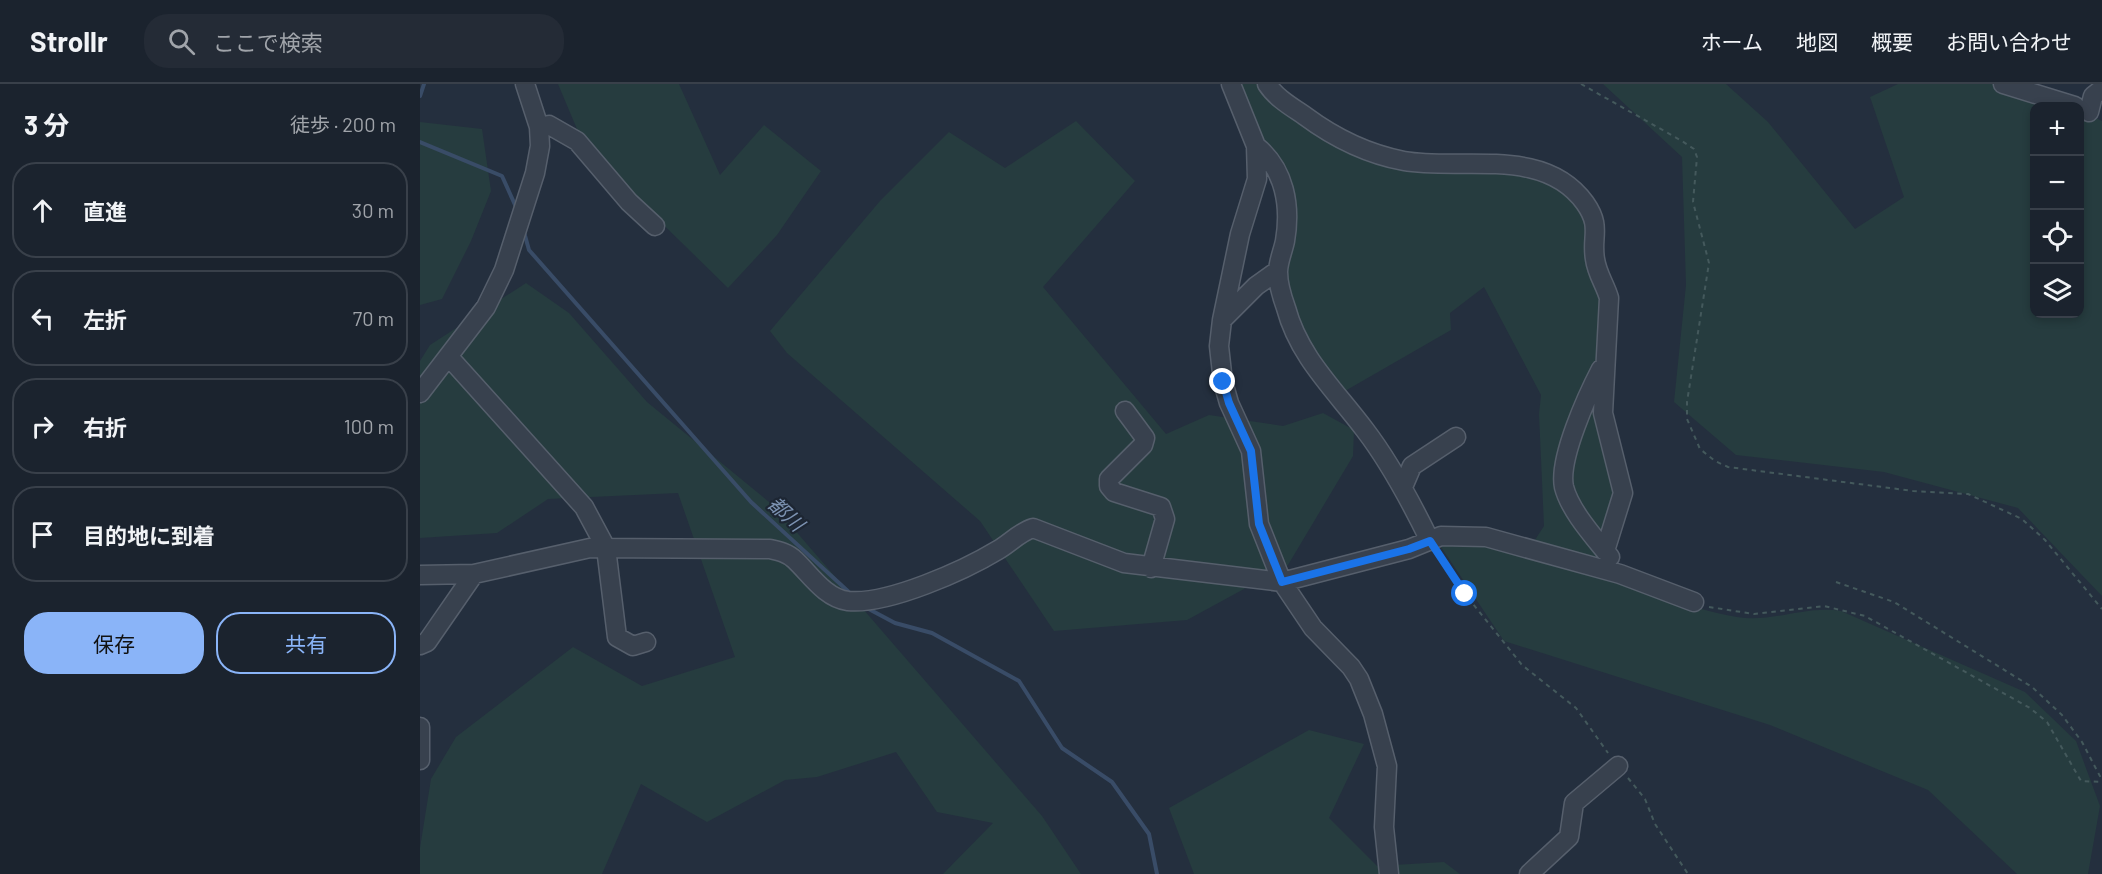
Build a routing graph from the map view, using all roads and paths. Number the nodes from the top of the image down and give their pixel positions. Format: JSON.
{"nodes":[{"id":1,"x":525,"y":84,"type":"edge"},
{"id":2,"x":1231,"y":84,"type":"edge"},
{"id":3,"x":1267,"y":84,"type":"edge"},
{"id":4,"x":1581,"y":84,"type":"edge"},
{"id":5,"x":2003,"y":84,"type":"edge"},
{"id":6,"x":2102,"y":89,"type":"edge"},
{"id":7,"x":2086,"y":111,"type":"edge"},
{"id":8,"x":539,"y":127,"type":"junction"},
{"id":9,"x":1256,"y":146,"type":"junction"},
{"id":10,"x":655,"y":226,"type":"dead end"},
{"id":11,"x":1277,"y":271,"type":"junction"},
{"id":12,"x":1222,"y":320,"type":"junction"},
{"id":13,"x":449,"y":357,"type":"junction"},
{"id":14,"x":1605,"y":359,"type":"junction"},
{"id":15,"x":420,"y":393,"type":"edge"},
{"id":16,"x":1125,"y":411,"type":"dead end"},
{"id":17,"x":1456,"y":437,"type":"dead end"},
{"id":18,"x":1403,"y":487,"type":"junction"},
{"id":19,"x":1430,"y":541,"type":"junction"},
{"id":20,"x":606,"y":548,"type":"junction"},
{"id":21,"x":1605,"y":551,"type":"junction"},
{"id":22,"x":1151,"y":568,"type":"junction"},
{"id":23,"x":474,"y":574,"type":"junction"},
{"id":24,"x":1620,"y":574,"type":"junction"},
{"id":25,"x":420,"y":575,"type":"edge"},
{"id":26,"x":1282,"y":582,"type":"junction"},
{"id":27,"x":1836,"y":582,"type":"dead end"},
{"id":28,"x":1694,"y":603,"type":"joint"},
{"id":29,"x":2102,"y":609,"type":"edge"},
{"id":30,"x":646,"y":642,"type":"dead end"},
{"id":31,"x":420,"y":645,"type":"edge"},
{"id":32,"x":420,"y":727,"type":"edge"},
{"id":33,"x":420,"y":760,"type":"edge"},
{"id":34,"x":1618,"y":766,"type":"junction"},
{"id":35,"x":2102,"y":781,"type":"edge"},
{"id":36,"x":1389,"y":874,"type":"edge"},
{"id":37,"x":1528,"y":874,"type":"edge"},
{"id":38,"x":1688,"y":874,"type":"edge"}],
"edges":[{"from":1,"to":8,"type":"street"},
{"from":2,"to":9,"type":"street"},
{"from":3,"to":14,"type":"street"},
{"from":4,"to":29,"type":"path"},
{"from":5,"to":7,"type":"street"},
{"from":6,"to":7,"type":"street"},
{"from":8,"to":10,"type":"street"},
{"from":8,"to":13,"type":"street"},
{"from":9,"to":11,"type":"street"},
{"from":9,"to":12,"type":"street"},
{"from":11,"to":12,"type":"street"},
{"from":11,"to":18,"type":"street"},
{"from":12,"to":26,"type":"street"},
{"from":13,"to":15,"type":"street"},
{"from":13,"to":20,"type":"street"},
{"from":14,"to":21,"type":"street"},
{"from":14,"to":21,"type":"street"},
{"from":16,"to":22,"type":"street"},
{"from":17,"to":18,"type":"street"},
{"from":18,"to":19,"type":"street"},
{"from":19,"to":24,"type":"street"},
{"from":19,"to":26,"type":"street"},
{"from":19,"to":34,"type":"path"},
{"from":20,"to":22,"type":"street"},
{"from":20,"to":23,"type":"street"},
{"from":20,"to":30,"type":"street"},
{"from":21,"to":24,"type":"street"},
{"from":22,"to":26,"type":"street"},
{"from":23,"to":25,"type":"street"},
{"from":23,"to":31,"type":"street"},
{"from":24,"to":28,"type":"street"},
{"from":26,"to":36,"type":"street"},
{"from":27,"to":35,"type":"path"},
{"from":28,"to":35,"type":"path"},
{"from":32,"to":33,"type":"street"},
{"from":34,"to":37,"type":"street"},
{"from":34,"to":38,"type":"path"}]}
